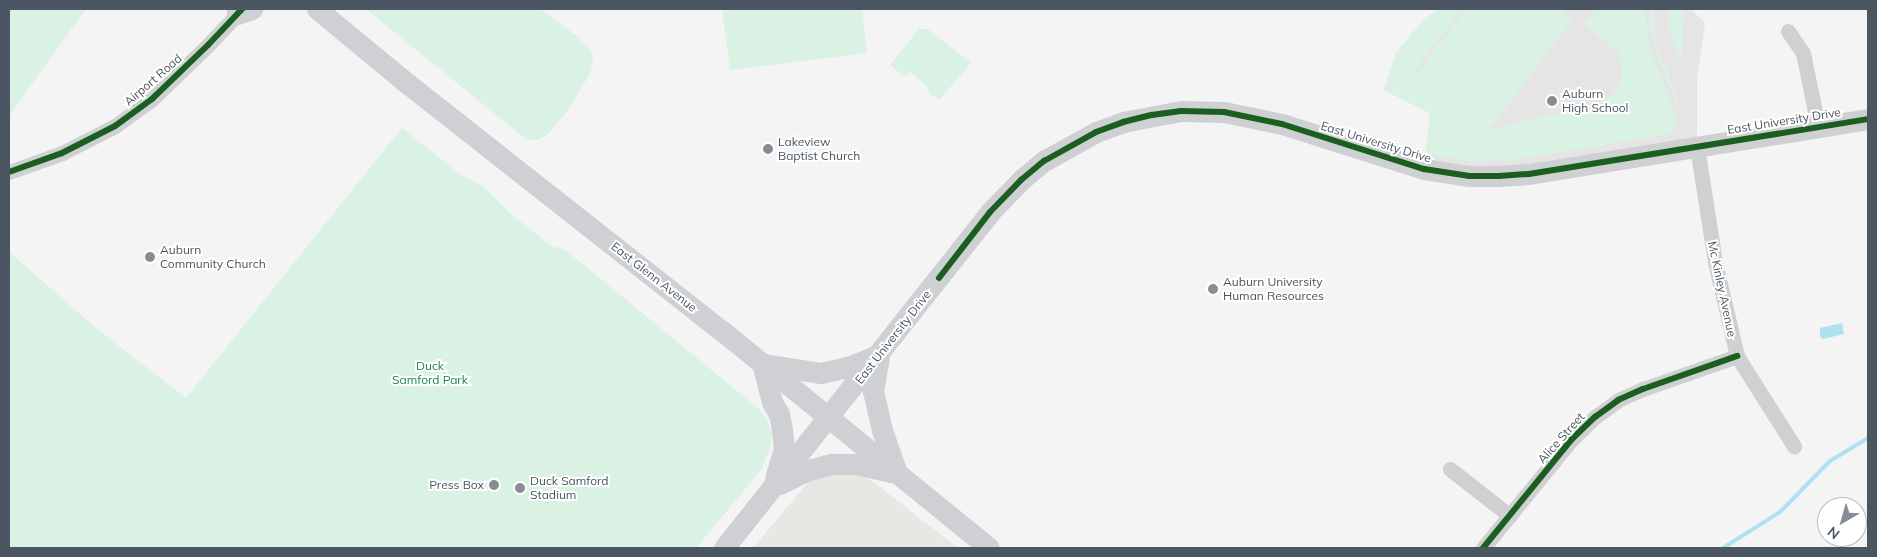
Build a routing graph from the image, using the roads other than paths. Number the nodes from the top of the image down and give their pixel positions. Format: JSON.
{"nodes":[{"id":1,"x":317,"y":9,"type":"edge"},
{"id":2,"x":242,"y":10,"type":"edge"},
{"id":3,"x":1788,"y":31,"type":"dead end"},
{"id":4,"x":1868,"y":119,"type":"edge"},
{"id":5,"x":1818,"y":126,"type":"junction"},
{"id":6,"x":1697,"y":147,"type":"junction"},
{"id":7,"x":9,"y":172,"type":"edge"},
{"id":8,"x":880,"y":354,"type":"junction"},
{"id":9,"x":1737,"y":356,"type":"junction"},
{"id":10,"x":762,"y":363,"type":"junction"},
{"id":11,"x":829,"y":418,"type":"junction"},
{"id":12,"x":1794,"y":446,"type":"dead end"},
{"id":13,"x":1450,"y":468,"type":"dead end"},
{"id":14,"x":897,"y":473,"type":"junction"},
{"id":15,"x":771,"y":489,"type":"junction"},
{"id":16,"x":1510,"y":516,"type":"junction"},
{"id":17,"x":724,"y":548,"type":"edge"},
{"id":18,"x":989,"y":548,"type":"edge"},
{"id":19,"x":1484,"y":548,"type":"edge"}],
"edges":[{"from":1,"to":10,"type":"main road","name":"East Glenn Avenue"},
{"from":2,"to":7,"type":"street","name":"Airport Road"},
{"from":3,"to":5,"type":"street"},
{"from":4,"to":5,"type":"main road","name":"East University Drive"},
{"from":5,"to":6,"type":"main road","name":"East University Drive"},
{"from":6,"to":8,"type":"main road","name":"East University Drive"},
{"from":6,"to":9,"type":"street","name":"Mc Kinley Avenue"},
{"from":8,"to":10,"type":"main road"},
{"from":8,"to":11,"type":"main road","name":"East University Drive"},
{"from":8,"to":14,"type":"main road"},
{"from":9,"to":12,"type":"street","name":"Mc Kinley Avenue"},
{"from":9,"to":16,"type":"street","name":"Alice Street"},
{"from":10,"to":11,"type":"main road","name":"East Glenn Avenue"},
{"from":10,"to":15,"type":"main road"},
{"from":11,"to":14,"type":"main road","name":"East Glenn Avenue"},
{"from":11,"to":15,"type":"main road","name":"East University Drive"},
{"from":13,"to":16,"type":"street"},
{"from":14,"to":15,"type":"main road"},
{"from":14,"to":18,"type":"main road","name":"East Glenn Avenue"},
{"from":15,"to":17,"type":"main road","name":"East University Drive"},
{"from":16,"to":19,"type":"street","name":"Alice Street"}]}
